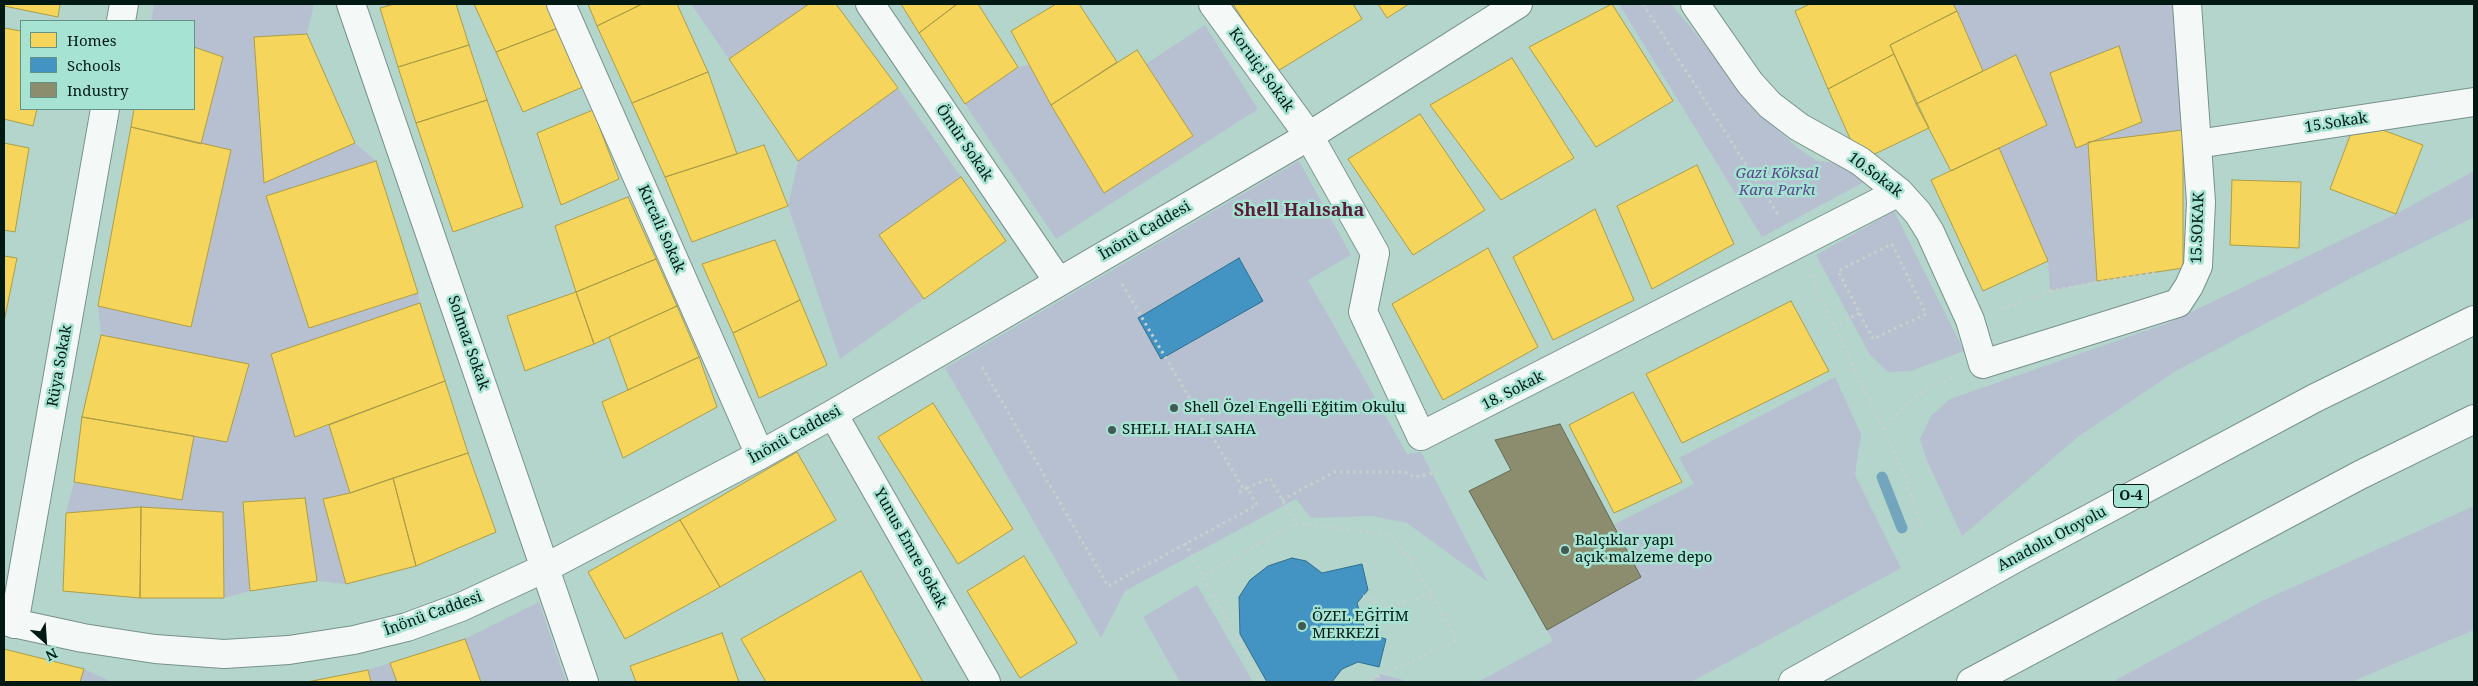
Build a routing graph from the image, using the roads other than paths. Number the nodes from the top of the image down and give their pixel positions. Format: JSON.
{"nodes":[{"id":1,"x":124,"y":4,"type":"edge"},
{"id":2,"x":351,"y":4,"type":"edge"},
{"id":3,"x":561,"y":4,"type":"edge"},
{"id":4,"x":870,"y":4,"type":"edge"},
{"id":5,"x":1213,"y":4,"type":"edge"},
{"id":6,"x":1518,"y":4,"type":"edge"},
{"id":7,"x":1695,"y":4,"type":"edge"},
{"id":8,"x":2187,"y":4,"type":"edge"},
{"id":9,"x":121,"y":20,"type":"edge"},
{"id":10,"x":2474,"y":102,"type":"edge"},
{"id":11,"x":105,"y":110,"type":"edge"},
{"id":12,"x":1309,"y":136,"type":"junction"},
{"id":13,"x":2197,"y":144,"type":"junction"},
{"id":14,"x":1899,"y":192,"type":"junction"},
{"id":15,"x":1058,"y":281,"type":"junction"},
{"id":16,"x":2474,"y":320,"type":"edge"},
{"id":17,"x":1983,"y":364,"type":"joint"},
{"id":18,"x":833,"y":414,"type":"junction"},
{"id":19,"x":2474,"y":419,"type":"edge"},
{"id":20,"x":760,"y":455,"type":"junction"},
{"id":21,"x":545,"y":568,"type":"junction"},
{"id":22,"x":9,"y":622,"type":"edge"},
{"id":23,"x":584,"y":682,"type":"edge"},
{"id":24,"x":986,"y":682,"type":"edge"},
{"id":25,"x":1793,"y":682,"type":"edge"},
{"id":26,"x":1971,"y":682,"type":"edge"}],
"edges":[{"from":1,"to":9,"type":"main road"},
{"from":2,"to":21,"type":"main road","name":"Solmaz Sokak"},
{"from":3,"to":20,"type":"main road","name":"Kırcali Sokak"},
{"from":4,"to":15,"type":"main road","name":"Ömür Sokak"},
{"from":5,"to":12,"type":"main road","name":"Koruiçi Sokak"},
{"from":6,"to":12,"type":"main road","name":"İnönü Caddesi"},
{"from":7,"to":14,"type":"main road","name":"10.Sokak"},
{"from":8,"to":13,"type":"main road","name":"15.SOKAK"},
{"from":10,"to":13,"type":"main road","name":"15.Sokak"},
{"from":11,"to":22,"type":"main road","name":"Rüya Sokak"},
{"from":12,"to":14,"type":"main road","name":"18. Sokak"},
{"from":12,"to":15,"type":"main road","name":"İnönü Caddesi"},
{"from":13,"to":17,"type":"main road","name":"15.SOKAK"},
{"from":14,"to":17,"type":"main road","name":"10.Sokak"},
{"from":15,"to":18,"type":"main road","name":"İnönü Caddesi"},
{"from":16,"to":25,"type":"main road","name":"Anadolu Otoyolu","number":"O-4"},
{"from":18,"to":20,"type":"main road","name":"İnönü Caddesi"},
{"from":18,"to":24,"type":"main road","name":"Yunus Emre Sokak"},
{"from":19,"to":26,"type":"main road"},
{"from":20,"to":21,"type":"main road","name":"İnönü Caddesi"},
{"from":21,"to":22,"type":"main road","name":"İnönü Caddesi"},
{"from":21,"to":23,"type":"main road","name":"Solmaz Sokak"}]}
